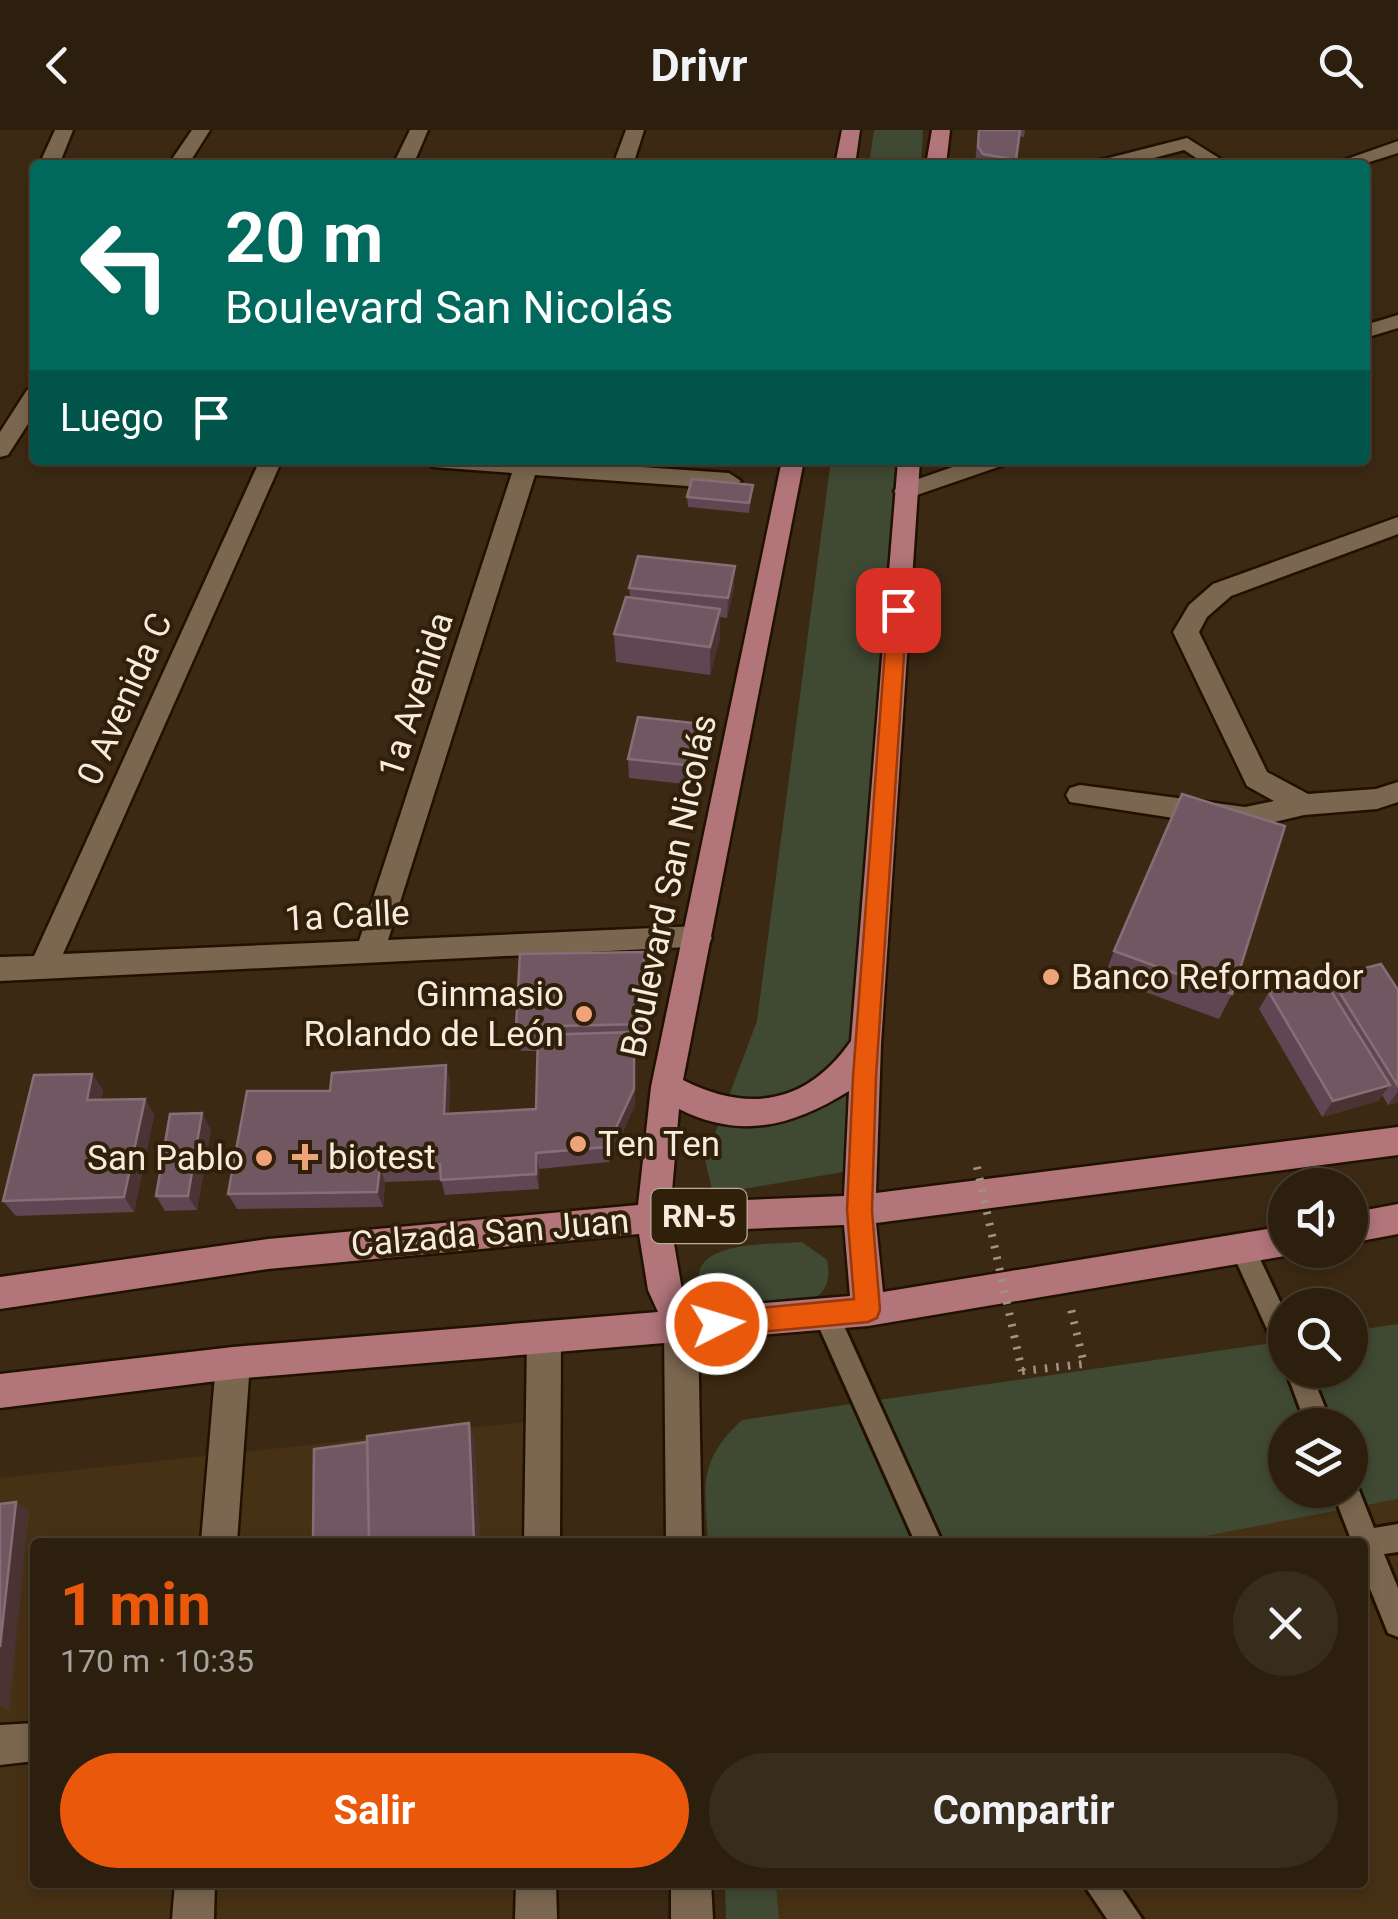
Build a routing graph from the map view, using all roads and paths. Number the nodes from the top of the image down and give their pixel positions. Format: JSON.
{"nodes":[{"id":1,"x":64,"y":130,"type":"edge"},
{"id":2,"x":201,"y":130,"type":"edge"},
{"id":3,"x":419,"y":130,"type":"edge"},
{"id":4,"x":635,"y":130,"type":"edge"},
{"id":5,"x":850,"y":130,"type":"edge"},
{"id":6,"x":941,"y":130,"type":"edge"},
{"id":7,"x":1183,"y":137,"type":"edge"},
{"id":8,"x":1398,"y":148,"type":"edge"},
{"id":9,"x":51,"y":160,"type":"edge"},
{"id":10,"x":181,"y":160,"type":"edge"},
{"id":11,"x":405,"y":160,"type":"edge"},
{"id":12,"x":626,"y":160,"type":"edge"},
{"id":13,"x":845,"y":160,"type":"edge"},
{"id":14,"x":937,"y":160,"type":"edge"},
{"id":15,"x":1118,"y":160,"type":"edge"},
{"id":16,"x":1213,"y":160,"type":"edge"},
{"id":17,"x":1357,"y":160,"type":"edge"},
{"id":18,"x":1398,"y":321,"type":"edge"},
{"id":19,"x":1370,"y":330,"type":"edge"},
{"id":20,"x":26,"y":426,"type":"edge"},
{"id":21,"x":0,"y":450,"type":"edge"},
{"id":22,"x":269,"y":465,"type":"edge"},
{"id":23,"x":527,"y":465,"type":"edge"},
{"id":24,"x":540,"y":465,"type":"edge"},
{"id":25,"x":792,"y":465,"type":"edge"},
{"id":26,"x":909,"y":465,"type":"edge"},
{"id":27,"x":981,"y":465,"type":"edge"},
{"id":28,"x":729,"y":480,"type":"edge"},
{"id":29,"x":906,"y":491,"type":"junction"},
{"id":30,"x":1398,"y":525,"type":"edge"},
{"id":31,"x":1398,"y":792,"type":"edge"},
{"id":32,"x":1080,"y":795,"type":"dead end"},
{"id":33,"x":1304,"y":804,"type":"junction"},
{"id":34,"x":698,"y":938,"type":"junction"},
{"id":35,"x":370,"y":952,"type":"junction"},
{"id":36,"x":43,"y":967,"type":"junction"},
{"id":37,"x":0,"y":969,"type":"edge"},
{"id":38,"x":866,"y":1044,"type":"junction"},
{"id":39,"x":666,"y":1087,"type":"junction"},
{"id":40,"x":1398,"y":1141,"type":"edge"},
{"id":41,"x":978,"y":1167,"type":"dead end"},
{"id":42,"x":859,"y":1210,"type":"junction"},
{"id":43,"x":652,"y":1218,"type":"junction"},
{"id":44,"x":1398,"y":1219,"type":"edge"},
{"id":45,"x":1368,"y":1225,"type":"edge"},
{"id":46,"x":1268,"y":1245,"type":"edge"},
{"id":47,"x":1243,"y":1250,"type":"junction"},
{"id":48,"x":1064,"y":1280,"type":"junction"},
{"id":49,"x":0,"y":1293,"type":"edge"},
{"id":50,"x":1268,"y":1304,"type":"edge"},
{"id":51,"x":868,"y":1310,"type":"junction"},
{"id":52,"x":826,"y":1314,"type":"junction"},
{"id":53,"x":681,"y":1327,"type":"junction"},
{"id":54,"x":544,"y":1339,"type":"junction"},
{"id":55,"x":233,"y":1363,"type":"junction"},
{"id":56,"x":0,"y":1391,"type":"edge"},
{"id":57,"x":1352,"y":1508,"type":"edge"},
{"id":58,"x":219,"y":1538,"type":"edge"},
{"id":59,"x":542,"y":1538,"type":"edge"},
{"id":60,"x":684,"y":1538,"type":"edge"},
{"id":61,"x":927,"y":1538,"type":"edge"},
{"id":62,"x":1364,"y":1538,"type":"edge"},
{"id":63,"x":1398,"y":1538,"type":"edge"},
{"id":64,"x":1368,"y":1544,"type":"edge"},
{"id":65,"x":1368,"y":1549,"type":"edge"},
{"id":66,"x":1398,"y":1622,"type":"edge"},
{"id":67,"x":30,"y":1742,"type":"edge"},
{"id":68,"x":0,"y":1744,"type":"edge"},
{"id":69,"x":195,"y":1888,"type":"edge"},
{"id":70,"x":536,"y":1888,"type":"edge"},
{"id":71,"x":691,"y":1888,"type":"edge"},
{"id":72,"x":1103,"y":1888,"type":"edge"},
{"id":73,"x":193,"y":1919,"type":"edge"},
{"id":74,"x":536,"y":1919,"type":"edge"},
{"id":75,"x":692,"y":1919,"type":"edge"},
{"id":76,"x":1128,"y":1919,"type":"edge"}],
"edges":[{"from":1,"to":9,"type":"street"},
{"from":2,"to":10,"type":"street"},
{"from":3,"to":11,"type":"street"},
{"from":4,"to":12,"type":"street"},
{"from":5,"to":13,"type":"main road"},
{"from":6,"to":14,"type":"main road"},
{"from":7,"to":15,"type":"street"},
{"from":7,"to":16,"type":"street"},
{"from":8,"to":17,"type":"street"},
{"from":18,"to":19,"type":"street"},
{"from":20,"to":21,"type":"street"},
{"from":22,"to":36,"type":"street","name":"0 Avenida C"},
{"from":23,"to":35,"type":"street","name":"1a Avenida"},
{"from":24,"to":28,"type":"street"},
{"from":25,"to":34,"type":"main road","name":"Boulevard San Nicolás"},
{"from":26,"to":29,"type":"main road"},
{"from":27,"to":29,"type":"street"},
{"from":29,"to":38,"type":"main road"},
{"from":30,"to":33,"type":"street"},
{"from":31,"to":33,"type":"street"},
{"from":32,"to":33,"type":"street"},
{"from":34,"to":35,"type":"street","name":"1a Calle"},
{"from":34,"to":39,"type":"main road","name":"Boulevard San Nicolás"},
{"from":35,"to":36,"type":"street","name":"1a Calle"},
{"from":36,"to":37,"type":"street","name":"1a Calle"},
{"from":38,"to":39,"type":"main road"},
{"from":38,"to":42,"type":"main road"},
{"from":39,"to":43,"type":"main road","name":"Boulevard San Nicolás"},
{"from":40,"to":42,"type":"main road","name":"Calzada San Juan","number":"RN-5"},
{"from":41,"to":48,"type":"path","bridge":true},
{"from":42,"to":43,"type":"main road","name":"Calzada San Juan","number":"RN-5"},
{"from":42,"to":51,"type":"main road"},
{"from":43,"to":49,"type":"main road","name":"Calzada San Juan","number":"RN-5"},
{"from":43,"to":53,"type":"main road","name":"Boulevard San Nicolás"},
{"from":44,"to":45,"type":"main road"},
{"from":46,"to":47,"type":"main road"},
{"from":47,"to":48,"type":"main road"},
{"from":47,"to":50,"type":"lane"},
{"from":48,"to":51,"type":"main road"},
{"from":51,"to":52,"type":"main road"},
{"from":52,"to":53,"type":"main road"},
{"from":52,"to":61,"type":"lane"},
{"from":53,"to":54,"type":"main road"},
{"from":53,"to":60,"type":"street"},
{"from":54,"to":55,"type":"main road"},
{"from":54,"to":59,"type":"street"},
{"from":55,"to":56,"type":"main road"},
{"from":55,"to":58,"type":"street"},
{"from":57,"to":62,"type":"lane"},
{"from":63,"to":64,"type":"lane"},
{"from":65,"to":66,"type":"lane"},
{"from":67,"to":68,"type":"street"},
{"from":69,"to":73,"type":"street"},
{"from":70,"to":74,"type":"street"},
{"from":71,"to":75,"type":"street"},
{"from":72,"to":76,"type":"lane"}]}
